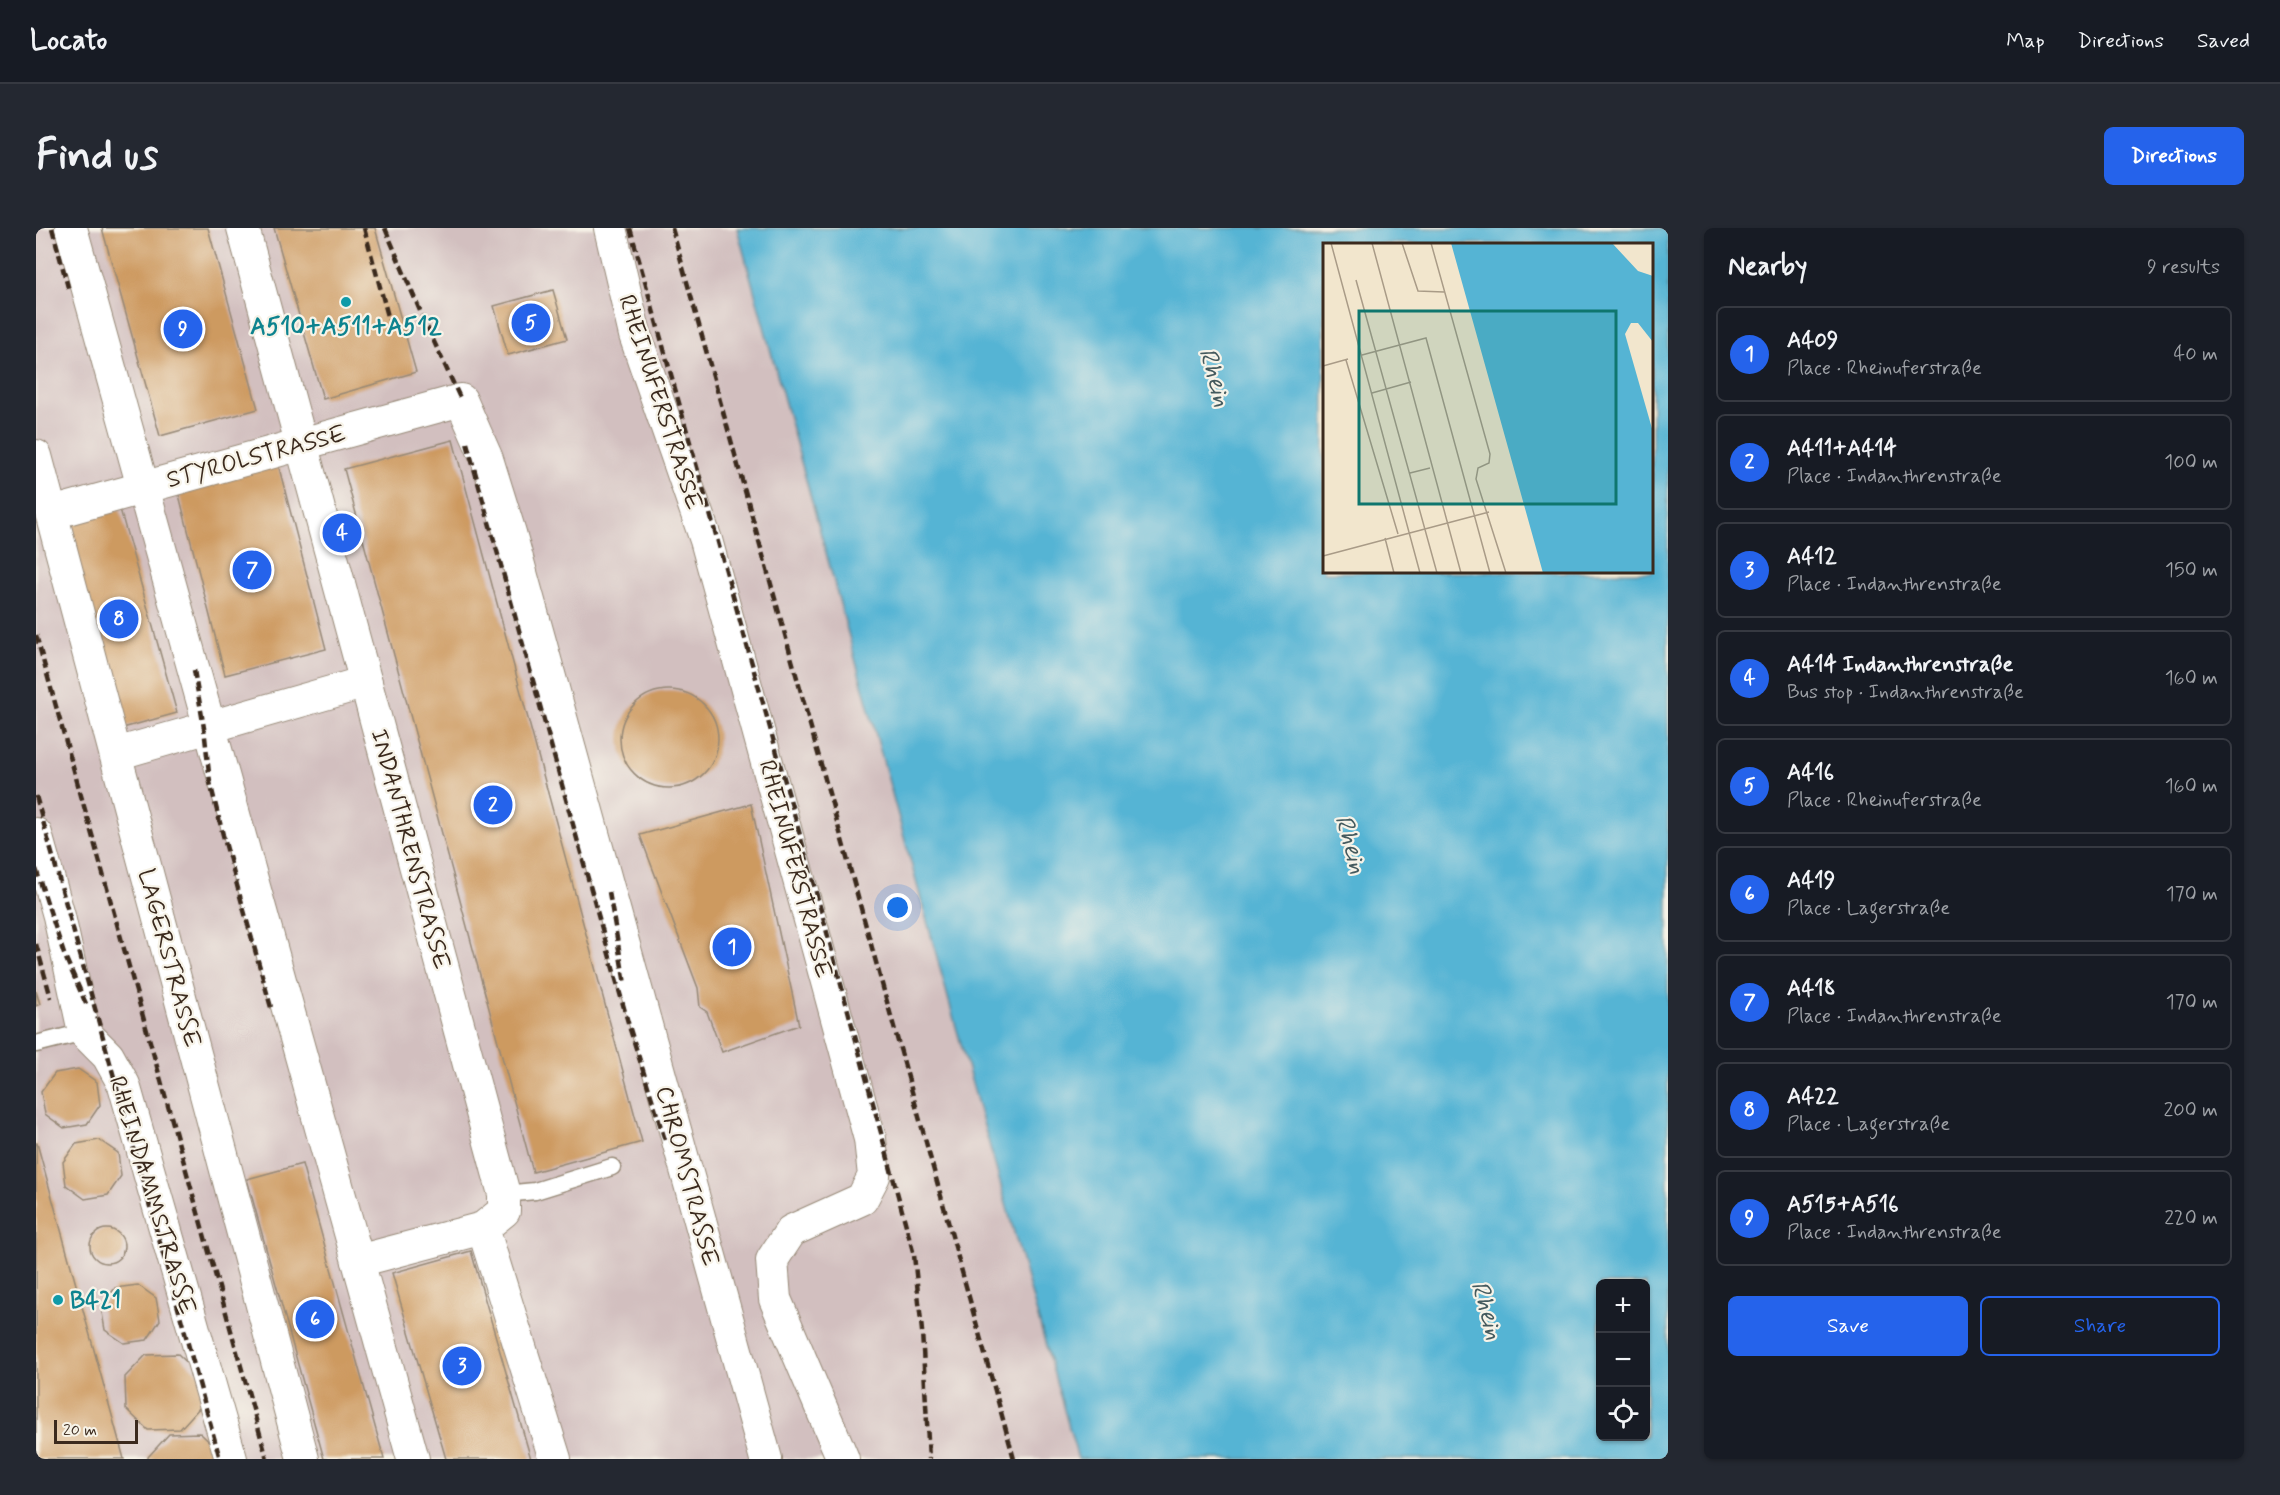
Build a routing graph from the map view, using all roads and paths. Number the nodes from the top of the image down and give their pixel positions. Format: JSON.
{"nodes":[{"id":1,"x":71,"y":228,"type":"edge"},
{"id":2,"x":243,"y":228,"type":"edge"},
{"id":3,"x":610,"y":228,"type":"edge"},
{"id":4,"x":461,"y":400,"type":"joint"},
{"id":5,"x":301,"y":444,"type":"junction"},
{"id":6,"x":36,"y":456,"type":"edge"},
{"id":7,"x":143,"y":488,"type":"junction"},
{"id":8,"x":52,"y":513,"type":"junction"},
{"id":9,"x":366,"y":682,"type":"junction"},
{"id":10,"x":209,"y":726,"type":"junction"},
{"id":11,"x":116,"y":753,"type":"junction"},
{"id":12,"x":36,"y":834,"type":"edge"},
{"id":13,"x":84,"y":1032,"type":"junction"},
{"id":14,"x":36,"y":1044,"type":"edge"},
{"id":15,"x":612,"y":1167,"type":"dead end"},
{"id":16,"x":504,"y":1194,"type":"junction"},
{"id":17,"x":483,"y":1228,"type":"junction"},
{"id":18,"x":358,"y":1261,"type":"junction"},
{"id":19,"x":231,"y":1459,"type":"edge"},
{"id":20,"x":303,"y":1459,"type":"edge"},
{"id":21,"x":413,"y":1459,"type":"edge"},
{"id":22,"x":555,"y":1459,"type":"edge"},
{"id":23,"x":766,"y":1459,"type":"edge"},
{"id":24,"x":843,"y":1459,"type":"edge"}],
"edges":[{"from":1,"to":7,"type":"street"},
{"from":2,"to":5,"type":"street","name":"INDANTHRENSTRASSE"},
{"from":3,"to":24,"type":"street","name":"RHEINUFERSTRASSE"},
{"from":4,"to":5,"type":"street","name":"STYROLSTRASSE"},
{"from":4,"to":23,"type":"street","name":"CHROMSTRASSE"},
{"from":5,"to":7,"type":"street","name":"STYROLSTRASSE"},
{"from":5,"to":9,"type":"street","name":"INDANTHRENSTRASSE"},
{"from":6,"to":8,"type":"street","name":"LAGERSTRASSE"},
{"from":7,"to":8,"type":"street","name":"STYROLSTRASSE"},
{"from":7,"to":10,"type":"street"},
{"from":8,"to":11,"type":"street","name":"LAGERSTRASSE"},
{"from":9,"to":10,"type":"street"},
{"from":9,"to":16,"type":"street","name":"INDANTHRENSTRASSE"},
{"from":10,"to":11,"type":"street"},
{"from":10,"to":18,"type":"street"},
{"from":11,"to":20,"type":"street","name":"LAGERSTRASSE"},
{"from":12,"to":13,"type":"street"},
{"from":13,"to":14,"type":"lane"},
{"from":13,"to":19,"type":"street","name":"RHEINDAMMSTRASSE"},
{"from":15,"to":16,"type":"lane"},
{"from":16,"to":17,"type":"street"},
{"from":17,"to":18,"type":"street"},
{"from":17,"to":22,"type":"street"},
{"from":18,"to":21,"type":"street"}]}
